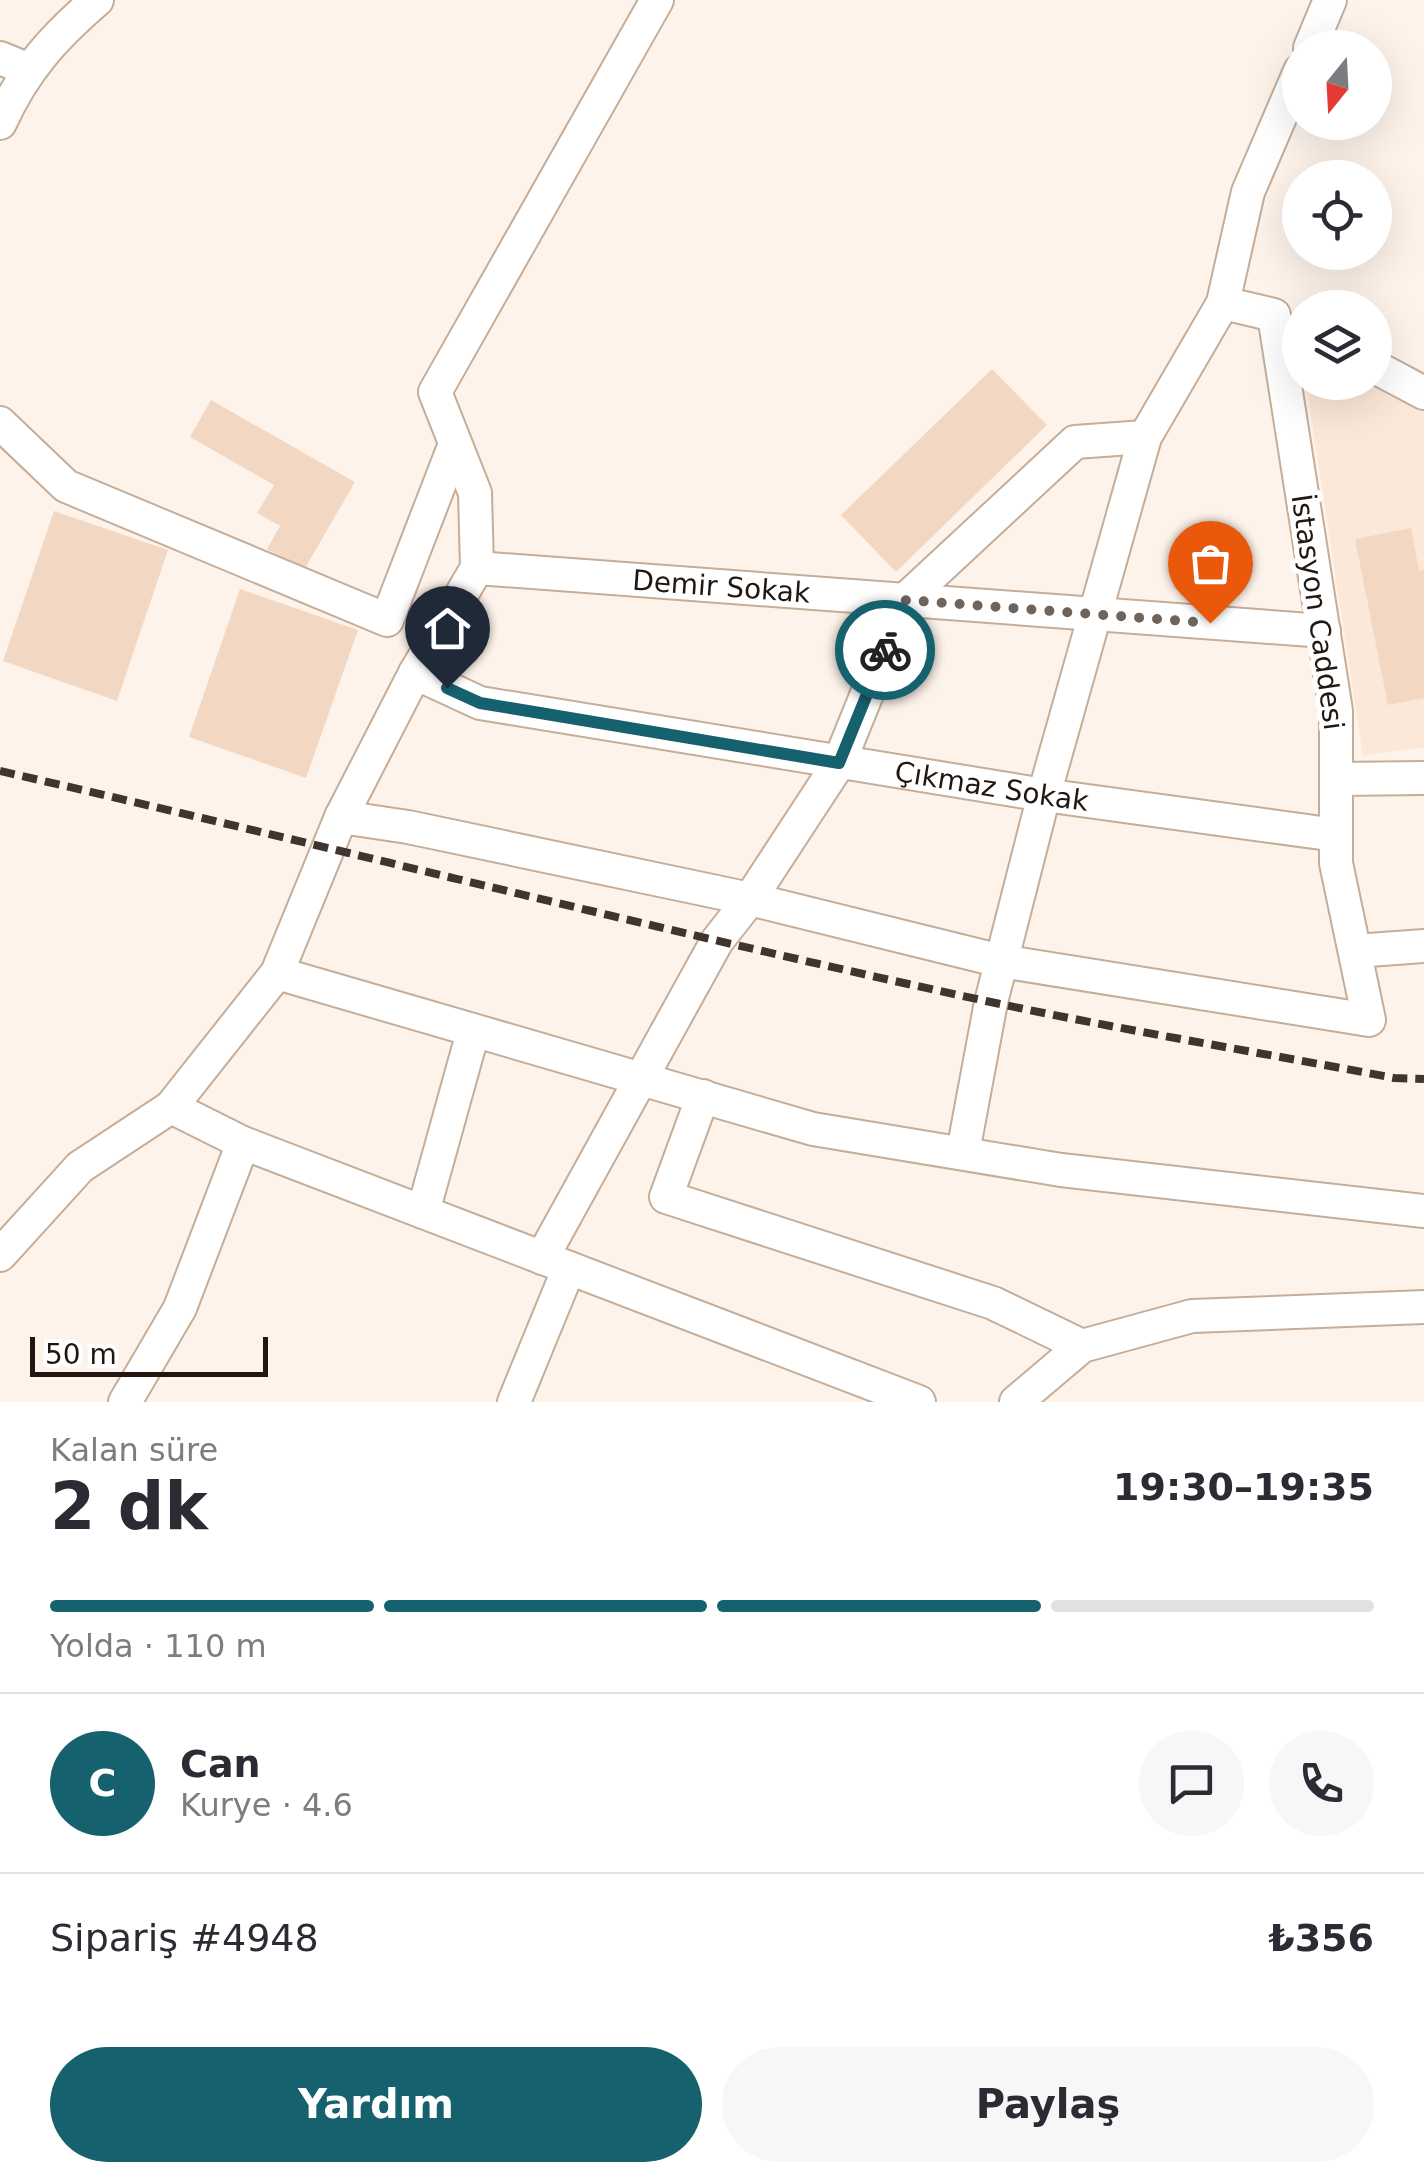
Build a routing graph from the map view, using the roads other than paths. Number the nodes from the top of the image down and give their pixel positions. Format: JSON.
{"nodes":[{"id":1,"x":98,"y":0,"type":"edge"},
{"id":2,"x":657,"y":0,"type":"edge"},
{"id":3,"x":1330,"y":0,"type":"edge"},
{"id":4,"x":1318,"y":30,"type":"edge"},
{"id":5,"x":14,"y":64,"type":"edge"},
{"id":6,"x":1282,"y":112,"type":"edge"},
{"id":7,"x":0,"y":123,"type":"edge"},
{"id":8,"x":1223,"y":303,"type":"junction"},
{"id":9,"x":1282,"y":321,"type":"edge"},
{"id":10,"x":1392,"y":376,"type":"edge"},
{"id":11,"x":1424,"y":393,"type":"edge"},
{"id":12,"x":1296,"y":400,"type":"edge"},
{"id":13,"x":0,"y":423,"type":"edge"},
{"id":14,"x":1145,"y":437,"type":"junction"},
{"id":15,"x":456,"y":444,"type":"junction"},
{"id":16,"x":478,"y":568,"type":"junction"},
{"id":17,"x":906,"y":600,"type":"junction"},
{"id":18,"x":1096,"y":614,"type":"junction"},
{"id":19,"x":1324,"y":632,"type":"junction"},
{"id":20,"x":414,"y":673,"type":"junction"},
{"id":21,"x":839,"y":763,"type":"junction"},
{"id":22,"x":1424,"y":778,"type":"edge"},
{"id":23,"x":1336,"y":779,"type":"junction"},
{"id":24,"x":1044,"y":796,"type":"junction"},
{"id":25,"x":340,"y":817,"type":"junction"},
{"id":26,"x":1336,"y":835,"type":"junction"},
{"id":27,"x":750,"y":899,"type":"junction"},
{"id":28,"x":1424,"y":946,"type":"edge"},
{"id":29,"x":1354,"y":951,"type":"junction"},
{"id":30,"x":1002,"y":961,"type":"junction"},
{"id":31,"x":277,"y":974,"type":"junction"},
{"id":32,"x":474,"y":1032,"type":"junction"},
{"id":33,"x":639,"y":1077,"type":"junction"},
{"id":34,"x":703,"y":1096,"type":"junction"},
{"id":35,"x":171,"y":1106,"type":"junction"},
{"id":36,"x":243,"y":1143,"type":"junction"},
{"id":37,"x":962,"y":1152,"type":"junction"},
{"id":38,"x":424,"y":1212,"type":"junction"},
{"id":39,"x":1424,"y":1212,"type":"edge"},
{"id":40,"x":0,"y":1255,"type":"edge"},
{"id":41,"x":556,"y":1263,"type":"junction"},
{"id":42,"x":1424,"y":1308,"type":"edge"},
{"id":43,"x":1082,"y":1346,"type":"junction"},
{"id":44,"x":125,"y":1402,"type":"edge"},
{"id":45,"x":514,"y":1402,"type":"edge"},
{"id":46,"x":920,"y":1402,"type":"edge"},
{"id":47,"x":1016,"y":1402,"type":"edge"}],
"edges":[{"from":1,"to":5,"type":"street"},
{"from":2,"to":15,"type":"street"},
{"from":3,"to":4,"type":"street"},
{"from":5,"to":7,"type":"street"},
{"from":6,"to":8,"type":"street"},
{"from":8,"to":9,"type":"street","name":"İstasyon Caddesi"},
{"from":8,"to":14,"type":"street"},
{"from":10,"to":11,"type":"street"},
{"from":12,"to":19,"type":"street","name":"İstasyon Caddesi"},
{"from":13,"to":15,"type":"street"},
{"from":14,"to":17,"type":"street"},
{"from":14,"to":18,"type":"street"},
{"from":15,"to":16,"type":"street"},
{"from":16,"to":17,"type":"street","name":"Demir Sokak"},
{"from":16,"to":20,"type":"street"},
{"from":17,"to":18,"type":"street","name":"Demir Sokak"},
{"from":17,"to":21,"type":"street"},
{"from":18,"to":19,"type":"street","name":"Demir Sokak"},
{"from":18,"to":24,"type":"street"},
{"from":19,"to":23,"type":"street","name":"İstasyon Caddesi"},
{"from":20,"to":21,"type":"street","name":"Çıkmaz Sokak"},
{"from":20,"to":25,"type":"street"},
{"from":21,"to":24,"type":"street","name":"Çıkmaz Sokak"},
{"from":21,"to":27,"type":"street"},
{"from":22,"to":23,"type":"street"},
{"from":23,"to":26,"type":"street","name":"İstasyon Caddesi"},
{"from":24,"to":26,"type":"street","name":"Çıkmaz Sokak"},
{"from":24,"to":30,"type":"street"},
{"from":25,"to":27,"type":"street"},
{"from":25,"to":31,"type":"street"},
{"from":26,"to":29,"type":"street","name":"İstasyon Caddesi"},
{"from":27,"to":30,"type":"street"},
{"from":27,"to":33,"type":"street"},
{"from":28,"to":29,"type":"street"},
{"from":29,"to":30,"type":"street","name":"İstasyon Caddesi"},
{"from":30,"to":37,"type":"street"},
{"from":31,"to":32,"type":"street"},
{"from":31,"to":35,"type":"street"},
{"from":32,"to":33,"type":"street"},
{"from":32,"to":38,"type":"street"},
{"from":33,"to":34,"type":"street"},
{"from":33,"to":41,"type":"street"},
{"from":34,"to":37,"type":"street"},
{"from":34,"to":43,"type":"street"},
{"from":35,"to":36,"type":"street"},
{"from":35,"to":40,"type":"street"},
{"from":36,"to":38,"type":"street"},
{"from":36,"to":44,"type":"street"},
{"from":37,"to":39,"type":"street"},
{"from":38,"to":41,"type":"street"},
{"from":41,"to":45,"type":"street"},
{"from":41,"to":46,"type":"street"},
{"from":42,"to":43,"type":"street"},
{"from":43,"to":47,"type":"street"}]}
